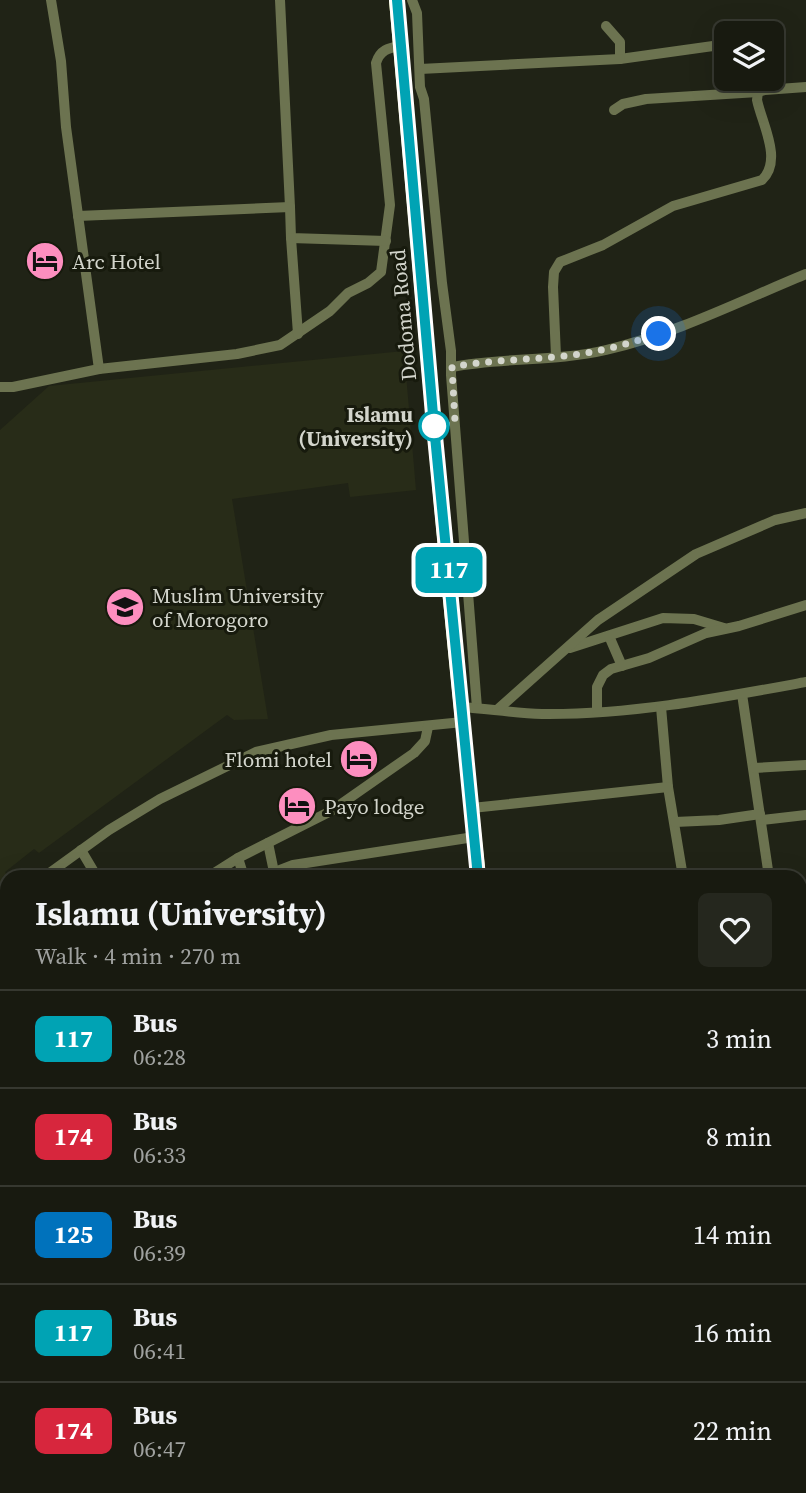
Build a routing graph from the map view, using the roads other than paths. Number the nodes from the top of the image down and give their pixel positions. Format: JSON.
{"nodes":[{"id":1,"x":51,"y":0,"type":"edge"},
{"id":2,"x":280,"y":0,"type":"edge"},
{"id":3,"x":397,"y":0,"type":"edge"},
{"id":4,"x":412,"y":0,"type":"edge"},
{"id":5,"x":606,"y":26,"type":"dead end"},
{"id":6,"x":401,"y":46,"type":"junction"},
{"id":7,"x":713,"y":46,"type":"dead end"},
{"id":8,"x":620,"y":59,"type":"junction"},
{"id":9,"x":420,"y":69,"type":"junction"},
{"id":10,"x":806,"y":87,"type":"edge"},
{"id":11,"x":758,"y":92,"type":"junction"},
{"id":12,"x":614,"y":110,"type":"dead end"},
{"id":13,"x":290,"y":207,"type":"junction"},
{"id":14,"x":78,"y":216,"type":"junction"},
{"id":15,"x":291,"y":238,"type":"junction"},
{"id":16,"x":386,"y":241,"type":"junction"},
{"id":17,"x":806,"y":274,"type":"edge"},
{"id":18,"x":298,"y":334,"type":"junction"},
{"id":19,"x":556,"y":356,"type":"junction"},
{"id":20,"x":452,"y":367,"type":"junction"},
{"id":21,"x":99,"y":369,"type":"junction"},
{"id":22,"x":0,"y":387,"type":"edge"},
{"id":23,"x":806,"y":513,"type":"edge"},
{"id":24,"x":806,"y":605,"type":"edge"},
{"id":25,"x":728,"y":628,"type":"junction"},
{"id":26,"x":609,"y":636,"type":"junction"},
{"id":27,"x":563,"y":650,"type":"junction"},
{"id":28,"x":621,"y":666,"type":"junction"},
{"id":29,"x":806,"y":682,"type":"edge"},
{"id":30,"x":742,"y":694,"type":"junction"},
{"id":31,"x":469,"y":707,"type":"junction"},
{"id":32,"x":661,"y":707,"type":"junction"},
{"id":33,"x":497,"y":710,"type":"junction"},
{"id":34,"x":597,"y":712,"type":"junction"},
{"id":35,"x":463,"y":722,"type":"junction"},
{"id":36,"x":428,"y":727,"type":"junction"},
{"id":37,"x":806,"y":765,"type":"edge"},
{"id":38,"x":754,"y":768,"type":"junction"},
{"id":39,"x":668,"y":787,"type":"junction"},
{"id":40,"x":472,"y":808,"type":"junction"},
{"id":41,"x":806,"y":815,"type":"edge"},
{"id":42,"x":761,"y":817,"type":"junction"},
{"id":43,"x":675,"y":821,"type":"junction"},
{"id":44,"x":474,"y":837,"type":"junction"},
{"id":45,"x":268,"y":843,"type":"junction"},
{"id":46,"x":81,"y":850,"type":"junction"},
{"id":47,"x":238,"y":858,"type":"junction"},
{"id":48,"x":54,"y":870,"type":"edge"},
{"id":49,"x":93,"y":870,"type":"edge"},
{"id":50,"x":219,"y":870,"type":"edge"},
{"id":51,"x":242,"y":870,"type":"edge"},
{"id":52,"x":271,"y":870,"type":"edge"},
{"id":53,"x":282,"y":870,"type":"edge"},
{"id":54,"x":477,"y":870,"type":"edge"},
{"id":55,"x":682,"y":870,"type":"edge"},
{"id":56,"x":768,"y":870,"type":"edge"}],
"edges":[{"from":1,"to":14,"type":"street"},
{"from":2,"to":13,"type":"street"},
{"from":3,"to":6,"type":"highway","name":"Dodoma Road"},
{"from":4,"to":9,"type":"street"},
{"from":5,"to":8,"type":"street"},
{"from":6,"to":16,"type":"street"},
{"from":6,"to":31,"type":"highway","name":"Dodoma Road"},
{"from":7,"to":8,"type":"street"},
{"from":8,"to":9,"type":"street"},
{"from":9,"to":20,"type":"street"},
{"from":10,"to":11,"type":"street"},
{"from":11,"to":12,"type":"street"},
{"from":11,"to":19,"type":"street"},
{"from":13,"to":14,"type":"street"},
{"from":13,"to":15,"type":"street"},
{"from":14,"to":21,"type":"street"},
{"from":15,"to":16,"type":"street"},
{"from":15,"to":18,"type":"street"},
{"from":16,"to":18,"type":"street"},
{"from":17,"to":19,"type":"street"},
{"from":18,"to":21,"type":"street"},
{"from":19,"to":20,"type":"street"},
{"from":20,"to":31,"type":"street"},
{"from":21,"to":22,"type":"street"},
{"from":23,"to":27,"type":"street"},
{"from":24,"to":25,"type":"street"},
{"from":25,"to":26,"type":"street"},
{"from":25,"to":28,"type":"street"},
{"from":26,"to":27,"type":"street"},
{"from":26,"to":28,"type":"street"},
{"from":27,"to":33,"type":"street"},
{"from":28,"to":34,"type":"street"},
{"from":29,"to":30,"type":"street"},
{"from":30,"to":32,"type":"street"},
{"from":30,"to":38,"type":"street"},
{"from":31,"to":33,"type":"street"},
{"from":31,"to":35,"type":"highway","name":"Dodoma Road"},
{"from":32,"to":34,"type":"street"},
{"from":32,"to":39,"type":"street"},
{"from":33,"to":34,"type":"street"},
{"from":35,"to":36,"type":"street"},
{"from":35,"to":40,"type":"highway","name":"Dodoma Road"},
{"from":36,"to":45,"type":"street"},
{"from":36,"to":46,"type":"street"},
{"from":37,"to":38,"type":"street"},
{"from":38,"to":42,"type":"street"},
{"from":39,"to":40,"type":"street"},
{"from":39,"to":43,"type":"street"},
{"from":40,"to":44,"type":"highway","name":"Dodoma Road"},
{"from":41,"to":42,"type":"street"},
{"from":42,"to":43,"type":"street"},
{"from":42,"to":56,"type":"street"},
{"from":43,"to":55,"type":"street"},
{"from":44,"to":53,"type":"street"},
{"from":44,"to":54,"type":"highway","name":"Dodoma Road"},
{"from":45,"to":47,"type":"street"},
{"from":45,"to":52,"type":"street"},
{"from":46,"to":48,"type":"street"},
{"from":46,"to":49,"type":"street"},
{"from":47,"to":50,"type":"street"},
{"from":47,"to":51,"type":"street"}]}
